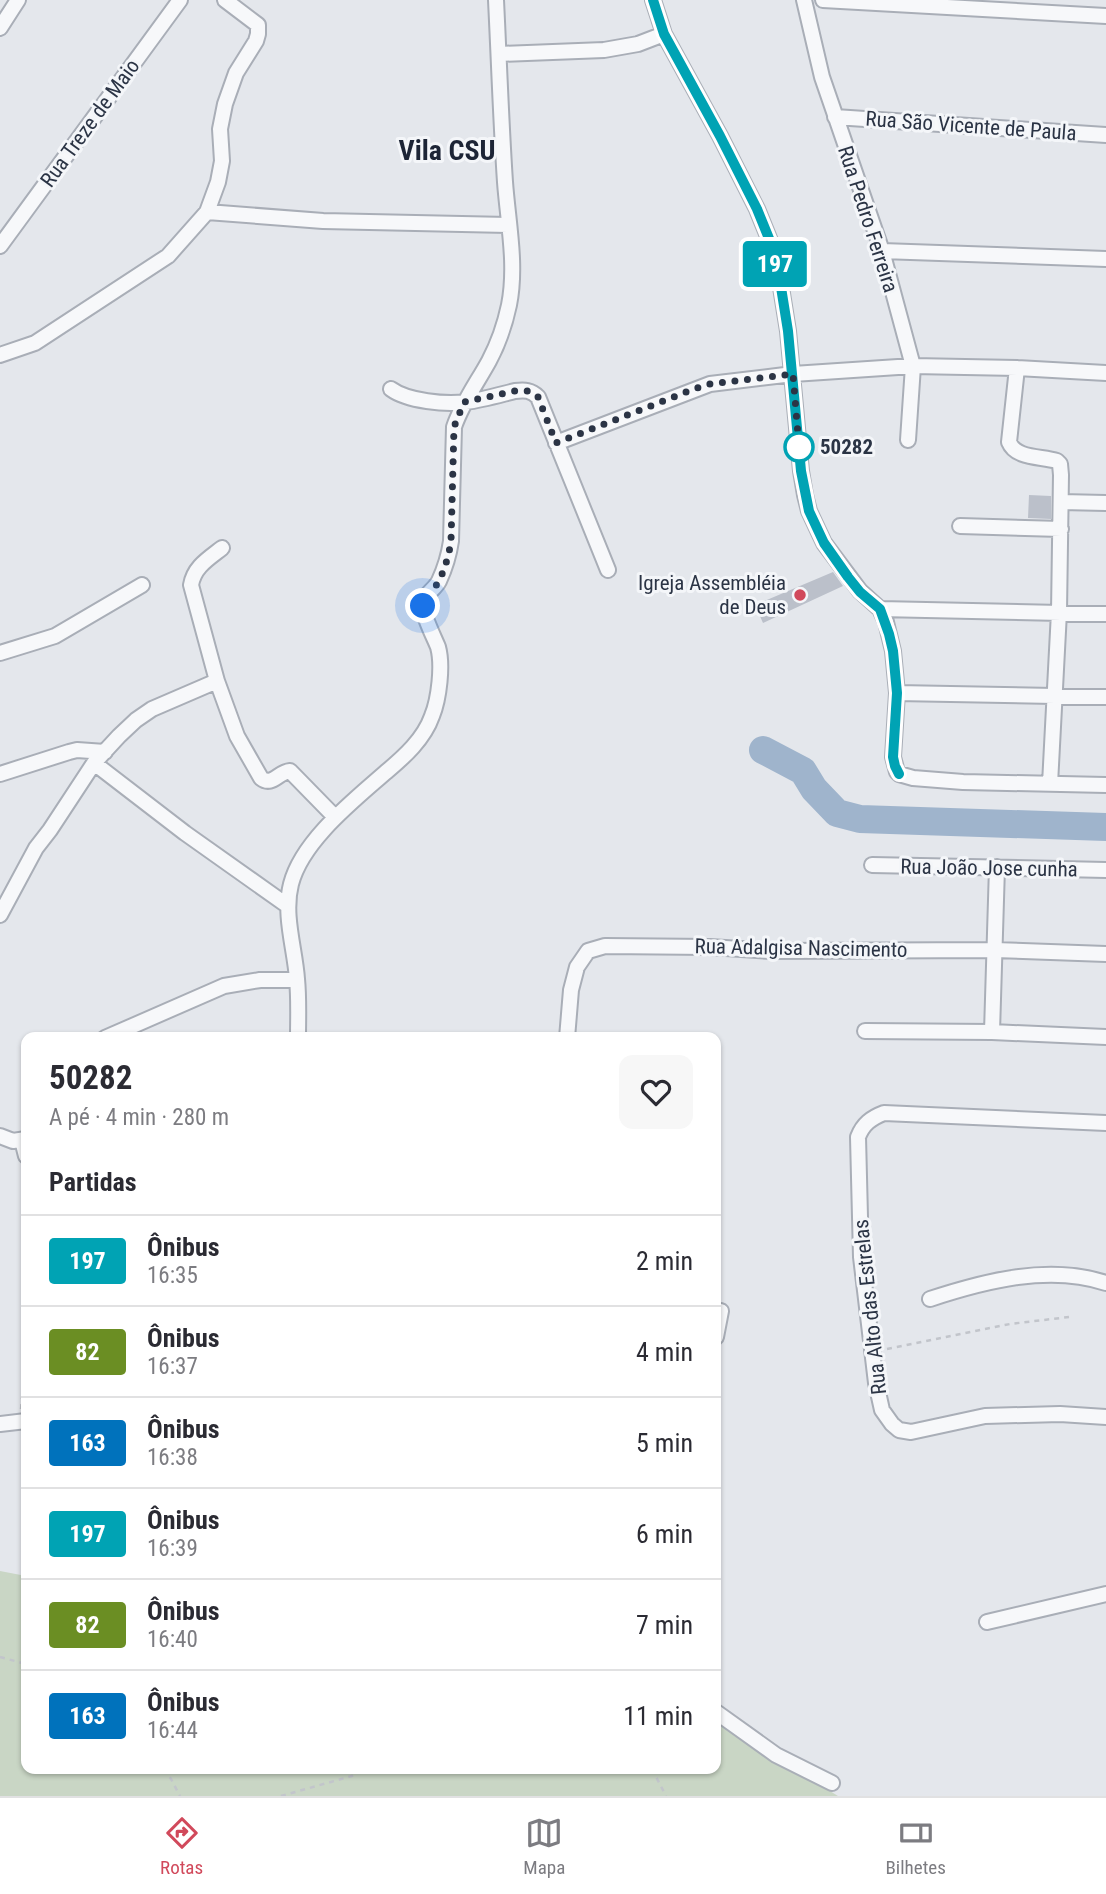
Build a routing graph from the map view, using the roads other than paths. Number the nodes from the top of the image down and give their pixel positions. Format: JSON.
{"nodes":[{"id":1,"x":18,"y":0,"type":"edge"},
{"id":2,"x":180,"y":0,"type":"edge"},
{"id":3,"x":225,"y":0,"type":"edge"},
{"id":4,"x":496,"y":0,"type":"edge"},
{"id":5,"x":653,"y":0,"type":"edge"},
{"id":6,"x":804,"y":0,"type":"edge"},
{"id":7,"x":823,"y":0,"type":"edge"},
{"id":8,"x":1106,"y":16,"type":"edge"},
{"id":9,"x":0,"y":28,"type":"edge"},
{"id":10,"x":664,"y":34,"type":"junction"},
{"id":11,"x":499,"y":54,"type":"junction"},
{"id":12,"x":835,"y":117,"type":"junction"},
{"id":13,"x":1106,"y":135,"type":"edge"},
{"id":14,"x":207,"y":212,"type":"junction"},
{"id":15,"x":508,"y":225,"type":"junction"},
{"id":16,"x":0,"y":246,"type":"edge"},
{"id":17,"x":881,"y":251,"type":"junction"},
{"id":18,"x":1106,"y":259,"type":"edge"},
{"id":19,"x":0,"y":355,"type":"edge"},
{"id":20,"x":913,"y":366,"type":"junction"},
{"id":21,"x":1017,"y":368,"type":"junction"},
{"id":22,"x":1106,"y":373,"type":"edge"},
{"id":23,"x":793,"y":374,"type":"junction"},
{"id":24,"x":391,"y":389,"type":"dead end"},
{"id":25,"x":464,"y":402,"type":"junction"},
{"id":26,"x":908,"y":440,"type":"dead end"},
{"id":27,"x":556,"y":443,"type":"junction"},
{"id":28,"x":1061,"y":502,"type":"junction"},
{"id":29,"x":1106,"y":503,"type":"edge"},
{"id":30,"x":960,"y":526,"type":"dead end"},
{"id":31,"x":1061,"y":529,"type":"junction"},
{"id":32,"x":222,"y":548,"type":"dead end"},
{"id":33,"x":608,"y":570,"type":"dead end"},
{"id":34,"x":142,"y":585,"type":"dead end"},
{"id":35,"x":880,"y":609,"type":"junction"},
{"id":36,"x":1059,"y":612,"type":"junction"},
{"id":37,"x":1106,"y":614,"type":"edge"},
{"id":38,"x":0,"y":653,"type":"edge"},
{"id":39,"x":217,"y":681,"type":"junction"},
{"id":40,"x":897,"y":693,"type":"junction"},
{"id":41,"x":1054,"y":695,"type":"junction"},
{"id":42,"x":1106,"y":697,"type":"edge"},
{"id":43,"x":100,"y":757,"type":"junction"},
{"id":44,"x":0,"y":774,"type":"edge"},
{"id":45,"x":1050,"y":784,"type":"junction"},
{"id":46,"x":1106,"y":785,"type":"edge"},
{"id":47,"x":335,"y":817,"type":"junction"},
{"id":48,"x":872,"y":865,"type":"dead end"},
{"id":49,"x":997,"y":867,"type":"junction"},
{"id":50,"x":1106,"y":870,"type":"edge"},
{"id":51,"x":288,"y":906,"type":"junction"},
{"id":52,"x":0,"y":915,"type":"edge"},
{"id":53,"x":994,"y":950,"type":"junction"},
{"id":54,"x":1106,"y":954,"type":"edge"},
{"id":55,"x":297,"y":980,"type":"junction"},
{"id":56,"x":865,"y":1031,"type":"dead end"},
{"id":57,"x":119,"y":1032,"type":"edge"},
{"id":58,"x":298,"y":1032,"type":"edge"},
{"id":59,"x":568,"y":1032,"type":"edge"},
{"id":60,"x":992,"y":1032,"type":"junction"},
{"id":61,"x":1106,"y":1037,"type":"edge"},
{"id":62,"x":1106,"y":1123,"type":"edge"},
{"id":63,"x":0,"y":1136,"type":"edge"},
{"id":64,"x":21,"y":1139,"type":"edge"},
{"id":65,"x":1106,"y":1283,"type":"edge"},
{"id":66,"x":930,"y":1299,"type":"dead end"},
{"id":67,"x":1106,"y":1417,"type":"edge"},
{"id":68,"x":21,"y":1421,"type":"edge"},
{"id":69,"x":0,"y":1424,"type":"edge"},
{"id":70,"x":1106,"y":1594,"type":"edge"},
{"id":71,"x":987,"y":1622,"type":"dead end"},
{"id":72,"x":721,"y":1716,"type":"edge"},
{"id":73,"x":832,"y":1783,"type":"dead end"}],
"edges":[{"from":1,"to":9,"type":"street"},
{"from":2,"to":16,"type":"street","name":"Rua Treze de Maio"},
{"from":3,"to":14,"type":"street"},
{"from":4,"to":11,"type":"street"},
{"from":5,"to":10,"type":"street"},
{"from":6,"to":12,"type":"street","name":"Rua Pedro Ferreira"},
{"from":7,"to":8,"type":"street"},
{"from":10,"to":11,"type":"street"},
{"from":10,"to":23,"type":"street"},
{"from":11,"to":15,"type":"street"},
{"from":12,"to":13,"type":"street","name":"Rua São Vicente de Paula"},
{"from":12,"to":17,"type":"street","name":"Rua Pedro Ferreira"},
{"from":14,"to":15,"type":"street"},
{"from":14,"to":19,"type":"street"},
{"from":15,"to":25,"type":"street"},
{"from":17,"to":18,"type":"street"},
{"from":17,"to":20,"type":"street","name":"Rua Pedro Ferreira"},
{"from":20,"to":21,"type":"street"},
{"from":20,"to":23,"type":"street"},
{"from":20,"to":26,"type":"street","name":"Rua Pedro Ferreira"},
{"from":21,"to":22,"type":"street"},
{"from":21,"to":28,"type":"street"},
{"from":23,"to":27,"type":"street"},
{"from":23,"to":35,"type":"street"},
{"from":24,"to":25,"type":"street"},
{"from":25,"to":27,"type":"street"},
{"from":25,"to":47,"type":"street"},
{"from":27,"to":33,"type":"street"},
{"from":28,"to":29,"type":"street"},
{"from":28,"to":31,"type":"street"},
{"from":30,"to":31,"type":"street"},
{"from":31,"to":36,"type":"street"},
{"from":32,"to":39,"type":"street"},
{"from":34,"to":38,"type":"street"},
{"from":35,"to":36,"type":"street"},
{"from":35,"to":40,"type":"street"},
{"from":36,"to":37,"type":"street"},
{"from":36,"to":41,"type":"street"},
{"from":39,"to":43,"type":"street"},
{"from":39,"to":47,"type":"street"},
{"from":40,"to":41,"type":"street"},
{"from":40,"to":45,"type":"street"},
{"from":41,"to":42,"type":"street"},
{"from":41,"to":45,"type":"street"},
{"from":43,"to":44,"type":"street"},
{"from":43,"to":51,"type":"street"},
{"from":43,"to":52,"type":"street"},
{"from":45,"to":46,"type":"street"},
{"from":47,"to":51,"type":"street"},
{"from":48,"to":49,"type":"street","name":"Rua João Jose cunha"},
{"from":49,"to":50,"type":"street","name":"Rua João Jose cunha"},
{"from":49,"to":53,"type":"street"},
{"from":51,"to":55,"type":"street"},
{"from":53,"to":54,"type":"street","name":"Rua Adalgisa Nascimento"},
{"from":53,"to":59,"type":"street","name":"Rua Adalgisa Nascimento"},
{"from":53,"to":60,"type":"street"},
{"from":55,"to":57,"type":"street"},
{"from":55,"to":58,"type":"street"},
{"from":56,"to":60,"type":"street"},
{"from":60,"to":61,"type":"street"},
{"from":62,"to":67,"type":"street","name":"Rua Alto das Estrelas"},
{"from":63,"to":64,"type":"street"},
{"from":65,"to":66,"type":"street"},
{"from":68,"to":69,"type":"street"},
{"from":70,"to":71,"type":"street"},
{"from":72,"to":73,"type":"street"}]}
